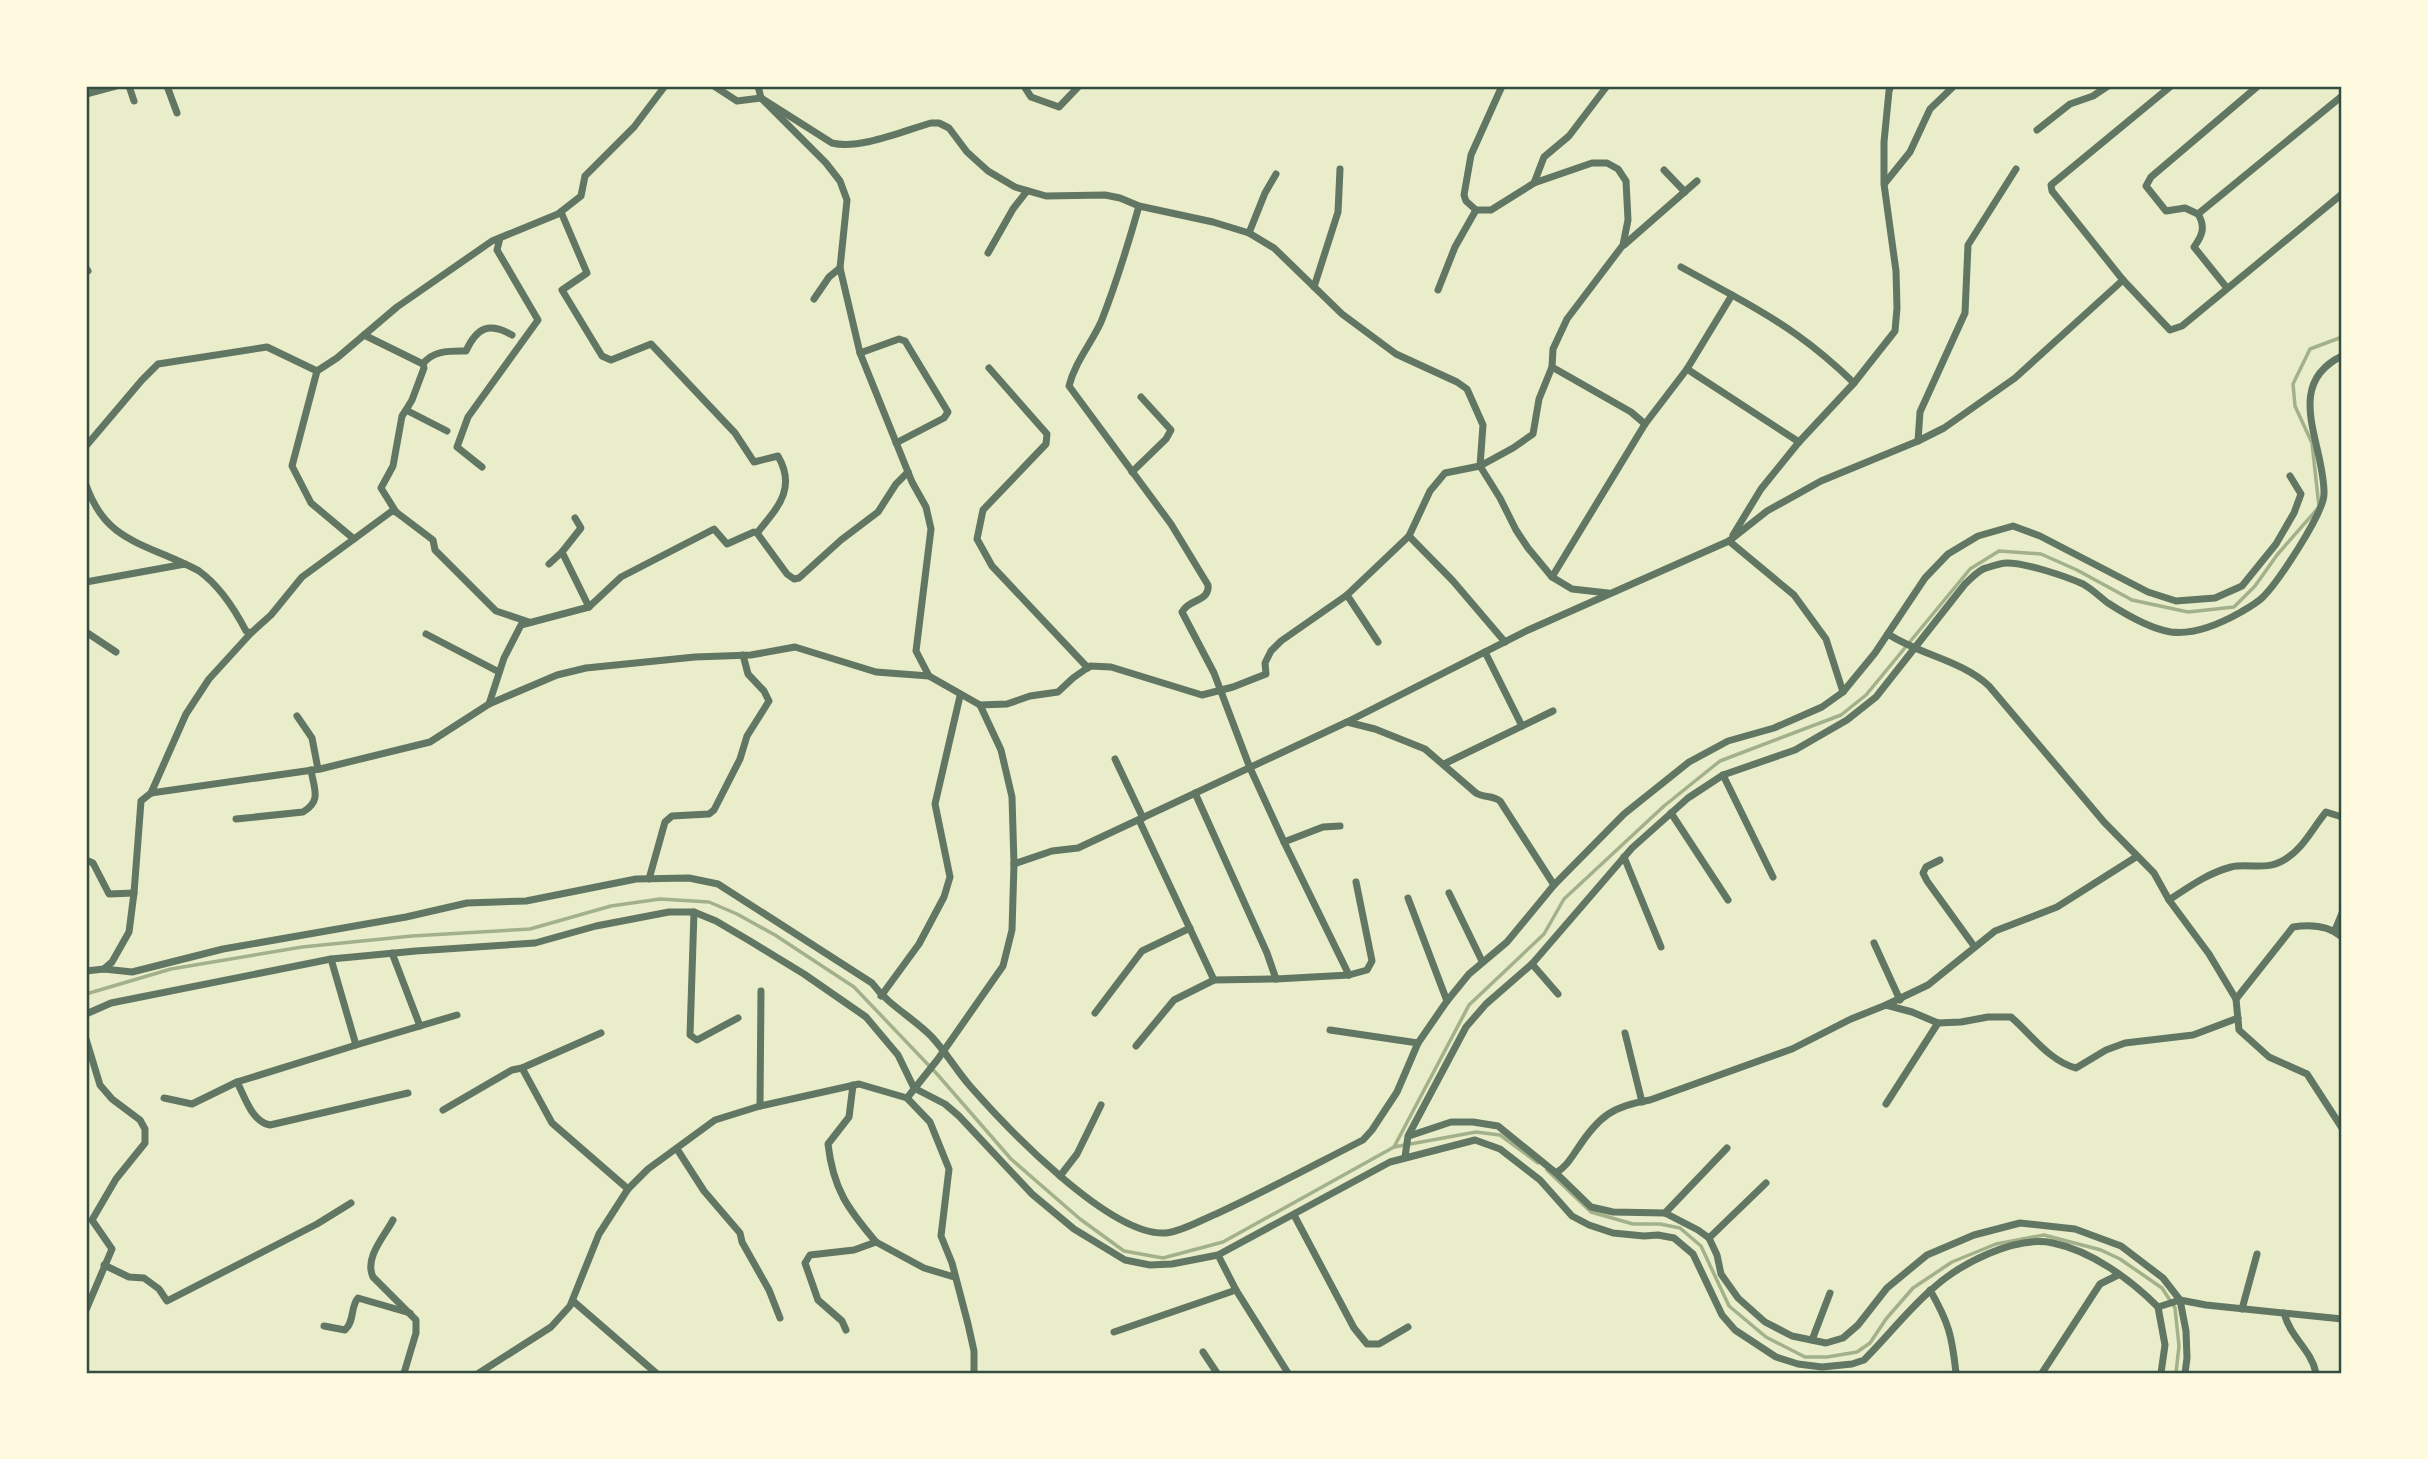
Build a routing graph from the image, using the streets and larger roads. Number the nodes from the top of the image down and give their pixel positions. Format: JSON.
{"nodes":[{"id":1,"x":116,"y":86,"type":"edge"},
{"id":2,"x":129,"y":86,"type":"edge"},
{"id":3,"x":167,"y":86,"type":"edge"},
{"id":4,"x":714,"y":86,"type":"edge"},
{"id":5,"x":758,"y":86,"type":"edge"},
{"id":6,"x":1024,"y":86,"type":"edge"},
{"id":7,"x":1079,"y":86,"type":"edge"},
{"id":8,"x":1502,"y":86,"type":"edge"},
{"id":9,"x":1607,"y":86,"type":"edge"},
{"id":10,"x":1891,"y":86,"type":"edge"},
{"id":11,"x":1954,"y":86,"type":"edge"},
{"id":12,"x":2108,"y":86,"type":"edge"},
{"id":13,"x":2171,"y":86,"type":"edge"},
{"id":14,"x":2258,"y":86,"type":"edge"},
{"id":15,"x":663,"y":87,"type":"edge"},
{"id":16,"x":86,"y":94,"type":"edge"},
{"id":17,"x":2342,"y":96,"type":"edge"},
{"id":18,"x":761,"y":98,"type":"junction"},
{"id":19,"x":134,"y":101,"type":"dead end"},
{"id":20,"x":177,"y":113,"type":"dead end"},
{"id":21,"x":2037,"y":130,"type":"dead end"},
{"id":22,"x":1340,"y":169,"type":"dead end"},
{"id":23,"x":2016,"y":169,"type":"dead end"},
{"id":24,"x":1664,"y":170,"type":"dead end"},
{"id":25,"x":1276,"y":174,"type":"dead end"},
{"id":26,"x":1697,"y":181,"type":"dead end"},
{"id":27,"x":1534,"y":183,"type":"junction"},
{"id":28,"x":1884,"y":184,"type":"junction"},
{"id":29,"x":1027,"y":191,"type":"junction"},
{"id":30,"x":1685,"y":191,"type":"junction"},
{"id":31,"x":2342,"y":194,"type":"edge"},
{"id":32,"x":1139,"y":206,"type":"junction"},
{"id":33,"x":1476,"y":211,"type":"junction"},
{"id":34,"x":561,"y":212,"type":"junction"},
{"id":35,"x":2198,"y":214,"type":"junction"},
{"id":36,"x":1249,"y":233,"type":"junction"},
{"id":37,"x":500,"y":238,"type":"junction"},
{"id":38,"x":1623,"y":245,"type":"junction"},
{"id":39,"x":988,"y":253,"type":"dead end"},
{"id":40,"x":1681,"y":267,"type":"dead end"},
{"id":41,"x":840,"y":268,"type":"junction"},
{"id":42,"x":2123,"y":280,"type":"junction"},
{"id":43,"x":1314,"y":287,"type":"junction"},
{"id":44,"x":2227,"y":288,"type":"junction"},
{"id":45,"x":1438,"y":290,"type":"dead end"},
{"id":46,"x":1732,"y":295,"type":"junction"},
{"id":47,"x":814,"y":299,"type":"dead end"},
{"id":48,"x":364,"y":335,"type":"junction"},
{"id":49,"x":512,"y":335,"type":"dead end"},
{"id":50,"x":860,"y":353,"type":"junction"},
{"id":51,"x":2342,"y":356,"type":"edge"},
{"id":52,"x":423,"y":365,"type":"junction"},
{"id":53,"x":1552,"y":367,"type":"junction"},
{"id":54,"x":989,"y":368,"type":"dead end"},
{"id":55,"x":1687,"y":369,"type":"junction"},
{"id":56,"x":317,"y":371,"type":"junction"},
{"id":57,"x":1854,"y":383,"type":"junction"},
{"id":58,"x":1141,"y":397,"type":"dead end"},
{"id":59,"x":406,"y":410,"type":"junction"},
{"id":60,"x":1646,"y":424,"type":"junction"},
{"id":61,"x":447,"y":431,"type":"dead end"},
{"id":62,"x":89,"y":436,"type":"edge"},
{"id":63,"x":1800,"y":442,"type":"junction"},
{"id":64,"x":1917,"y":442,"type":"junction"},
{"id":65,"x":896,"y":443,"type":"junction"},
{"id":66,"x":86,"y":446,"type":"edge"},
{"id":67,"x":1480,"y":466,"type":"junction"},
{"id":68,"x":482,"y":467,"type":"dead end"},
{"id":69,"x":908,"y":472,"type":"junction"},
{"id":70,"x":1132,"y":472,"type":"junction"},
{"id":71,"x":2290,"y":476,"type":"dead end"},
{"id":72,"x":86,"y":485,"type":"edge"},
{"id":73,"x":396,"y":512,"type":"junction"},
{"id":74,"x":575,"y":517,"type":"dead end"},
{"id":75,"x":757,"y":533,"type":"junction"},
{"id":76,"x":1409,"y":536,"type":"junction"},
{"id":77,"x":354,"y":539,"type":"junction"},
{"id":78,"x":1729,"y":541,"type":"junction"},
{"id":79,"x":562,"y":552,"type":"junction"},
{"id":80,"x":185,"y":564,"type":"junction"},
{"id":81,"x":549,"y":564,"type":"dead end"},
{"id":82,"x":1552,"y":577,"type":"junction"},
{"id":83,"x":86,"y":582,"type":"edge"},
{"id":84,"x":1609,"y":593,"type":"junction"},
{"id":85,"x":1347,"y":595,"type":"junction"},
{"id":86,"x":589,"y":607,"type":"junction"},
{"id":87,"x":529,"y":622,"type":"junction"},
{"id":88,"x":86,"y":632,"type":"edge"},
{"id":89,"x":251,"y":633,"type":"junction"},
{"id":90,"x":425,"y":634,"type":"dead end"},
{"id":91,"x":1888,"y":634,"type":"junction"},
{"id":92,"x":1378,"y":642,"type":"dead end"},
{"id":93,"x":1506,"y":642,"type":"junction"},
{"id":94,"x":1913,"y":648,"type":"junction"},
{"id":95,"x":116,"y":652,"type":"dead end"},
{"id":96,"x":1485,"y":652,"type":"junction"},
{"id":97,"x":743,"y":655,"type":"junction"},
{"id":98,"x":1088,"y":668,"type":"junction"},
{"id":99,"x":499,"y":672,"type":"junction"},
{"id":100,"x":929,"y":676,"type":"junction"},
{"id":101,"x":1220,"y":689,"type":"junction"},
{"id":102,"x":1843,"y":692,"type":"junction"},
{"id":103,"x":960,"y":696,"type":"junction"},
{"id":104,"x":489,"y":704,"type":"junction"},
{"id":105,"x":980,"y":705,"type":"junction"},
{"id":106,"x":1553,"y":711,"type":"dead end"},
{"id":107,"x":297,"y":716,"type":"dead end"},
{"id":108,"x":1347,"y":722,"type":"junction"},
{"id":109,"x":1522,"y":726,"type":"junction"},
{"id":110,"x":1115,"y":759,"type":"dead end"},
{"id":111,"x":1444,"y":764,"type":"junction"},
{"id":112,"x":1250,"y":768,"type":"junction"},
{"id":113,"x":314,"y":770,"type":"junction"},
{"id":114,"x":1723,"y":775,"type":"junction"},
{"id":115,"x":151,"y":793,"type":"junction"},
{"id":116,"x":1195,"y":793,"type":"junction"},
{"id":117,"x":1671,"y":813,"type":"junction"},
{"id":118,"x":2342,"y":817,"type":"edge"},
{"id":119,"x":236,"y":819,"type":"dead end"},
{"id":120,"x":1141,"y":819,"type":"junction"},
{"id":121,"x":1340,"y":825,"type":"dead end"},
{"id":122,"x":1284,"y":842,"type":"junction"},
{"id":123,"x":1624,"y":857,"type":"junction"},
{"id":124,"x":2136,"y":857,"type":"junction"},
{"id":125,"x":86,"y":860,"type":"edge"},
{"id":126,"x":1940,"y":860,"type":"dead end"},
{"id":127,"x":1014,"y":863,"type":"junction"},
{"id":128,"x":1773,"y":877,"type":"dead end"},
{"id":129,"x":649,"y":879,"type":"junction"},
{"id":130,"x":1356,"y":882,"type":"dead end"},
{"id":131,"x":1554,"y":885,"type":"junction"},
{"id":132,"x":134,"y":893,"type":"junction"},
{"id":133,"x":1449,"y":893,"type":"dead end"},
{"id":134,"x":1408,"y":898,"type":"dead end"},
{"id":135,"x":1728,"y":900,"type":"dead end"},
{"id":136,"x":2169,"y":900,"type":"junction"},
{"id":137,"x":694,"y":912,"type":"junction"},
{"id":138,"x":2342,"y":913,"type":"edge"},
{"id":139,"x":1190,"y":928,"type":"junction"},
{"id":140,"x":2335,"y":930,"type":"junction"},
{"id":141,"x":2342,"y":937,"type":"edge"},
{"id":142,"x":1874,"y":943,"type":"dead end"},
{"id":143,"x":1974,"y":946,"type":"junction"},
{"id":144,"x":1661,"y":947,"type":"dead end"},
{"id":145,"x":392,"y":953,"type":"junction"},
{"id":146,"x":331,"y":959,"type":"junction"},
{"id":147,"x":1482,"y":961,"type":"junction"},
{"id":148,"x":1532,"y":964,"type":"junction"},
{"id":149,"x":104,"y":969,"type":"junction"},
{"id":150,"x":86,"y":971,"type":"edge"},
{"id":151,"x":1349,"y":975,"type":"junction"},
{"id":152,"x":1276,"y":979,"type":"junction"},
{"id":153,"x":1214,"y":980,"type":"junction"},
{"id":154,"x":761,"y":991,"type":"dead end"},
{"id":155,"x":1558,"y":994,"type":"dead end"},
{"id":156,"x":881,"y":996,"type":"junction"},
{"id":157,"x":2236,"y":999,"type":"junction"},
{"id":158,"x":1900,"y":1000,"type":"junction"},
{"id":159,"x":1447,"y":1001,"type":"junction"},
{"id":160,"x":1886,"y":1005,"type":"junction"},
{"id":161,"x":1095,"y":1013,"type":"dead end"},
{"id":162,"x":86,"y":1014,"type":"edge"},
{"id":163,"x":457,"y":1015,"type":"dead end"},
{"id":164,"x":738,"y":1018,"type":"dead end"},
{"id":165,"x":2238,"y":1018,"type":"junction"},
{"id":166,"x":1938,"y":1023,"type":"junction"},
{"id":167,"x":420,"y":1026,"type":"junction"},
{"id":168,"x":1330,"y":1030,"type":"dead end"},
{"id":169,"x":601,"y":1033,"type":"dead end"},
{"id":170,"x":1625,"y":1033,"type":"dead end"},
{"id":171,"x":86,"y":1039,"type":"edge"},
{"id":172,"x":1418,"y":1043,"type":"junction"},
{"id":173,"x":356,"y":1045,"type":"junction"},
{"id":174,"x":1136,"y":1046,"type":"dead end"},
{"id":175,"x":944,"y":1051,"type":"junction"},
{"id":176,"x":522,"y":1068,"type":"junction"},
{"id":177,"x":237,"y":1082,"type":"junction"},
{"id":178,"x":853,"y":1085,"type":"junction"},
{"id":179,"x":914,"y":1088,"type":"junction"},
{"id":180,"x":408,"y":1093,"type":"dead end"},
{"id":181,"x":164,"y":1098,"type":"dead end"},
{"id":182,"x":907,"y":1098,"type":"junction"},
{"id":183,"x":1642,"y":1102,"type":"junction"},
{"id":184,"x":1886,"y":1104,"type":"dead end"},
{"id":185,"x":1101,"y":1105,"type":"dead end"},
{"id":186,"x":760,"y":1106,"type":"junction"},
{"id":187,"x":443,"y":1110,"type":"dead end"},
{"id":188,"x":2342,"y":1128,"type":"edge"},
{"id":189,"x":1408,"y":1136,"type":"junction"},
{"id":190,"x":1727,"y":1148,"type":"dead end"},
{"id":191,"x":677,"y":1149,"type":"junction"},
{"id":192,"x":1405,"y":1157,"type":"junction"},
{"id":193,"x":1556,"y":1173,"type":"junction"},
{"id":194,"x":1060,"y":1176,"type":"junction"},
{"id":195,"x":1766,"y":1183,"type":"dead end"},
{"id":196,"x":628,"y":1189,"type":"junction"},
{"id":197,"x":351,"y":1203,"type":"dead end"},
{"id":198,"x":1665,"y":1213,"type":"junction"},
{"id":199,"x":1294,"y":1215,"type":"junction"},
{"id":200,"x":393,"y":1220,"type":"dead end"},
{"id":201,"x":1709,"y":1238,"type":"junction"},
{"id":202,"x":876,"y":1242,"type":"junction"},
{"id":203,"x":2257,"y":1254,"type":"dead end"},
{"id":204,"x":1218,"y":1255,"type":"junction"},
{"id":205,"x":104,"y":1265,"type":"junction"},
{"id":206,"x":2118,"y":1275,"type":"junction"},
{"id":207,"x":954,"y":1277,"type":"junction"},
{"id":208,"x":1236,"y":1290,"type":"junction"},
{"id":209,"x":1930,"y":1290,"type":"junction"},
{"id":210,"x":1830,"y":1293,"type":"dead end"},
{"id":211,"x":573,"y":1301,"type":"junction"},
{"id":212,"x":2178,"y":1301,"type":"junction"},
{"id":213,"x":2162,"y":1306,"type":"junction"},
{"id":214,"x":2242,"y":1309,"type":"junction"},
{"id":215,"x":86,"y":1310,"type":"edge"},
{"id":216,"x":2284,"y":1312,"type":"junction"},
{"id":217,"x":410,"y":1314,"type":"junction"},
{"id":218,"x":780,"y":1318,"type":"dead end"},
{"id":219,"x":2342,"y":1319,"type":"edge"},
{"id":220,"x":324,"y":1326,"type":"dead end"},
{"id":221,"x":1408,"y":1327,"type":"dead end"},
{"id":222,"x":846,"y":1330,"type":"dead end"},
{"id":223,"x":1114,"y":1332,"type":"dead end"},
{"id":224,"x":1812,"y":1340,"type":"junction"},
{"id":225,"x":1203,"y":1352,"type":"dead end"},
{"id":226,"x":1833,"y":1370,"type":"edge"},
{"id":227,"x":1287,"y":1371,"type":"edge"},
{"id":228,"x":406,"y":1373,"type":"edge"},
{"id":229,"x":480,"y":1373,"type":"edge"},
{"id":230,"x":656,"y":1373,"type":"edge"},
{"id":231,"x":974,"y":1373,"type":"edge"},
{"id":232,"x":1217,"y":1373,"type":"edge"},
{"id":233,"x":1277,"y":1373,"type":"edge"},
{"id":234,"x":1956,"y":1373,"type":"edge"},
{"id":235,"x":2042,"y":1373,"type":"edge"},
{"id":236,"x":2161,"y":1373,"type":"edge"},
{"id":237,"x":2185,"y":1373,"type":"edge"},
{"id":238,"x":2316,"y":1373,"type":"edge"}],
"edges":[{"from":1,"to":16,"type":"street"},
{"from":2,"to":19,"type":"street"},
{"from":3,"to":20,"type":"street"},
{"from":4,"to":18,"type":"street"},
{"from":5,"to":18,"type":"street"},
{"from":6,"to":7,"type":"street"},
{"from":8,"to":33,"type":"street"},
{"from":9,"to":27,"type":"street"},
{"from":10,"to":28,"type":"street"},
{"from":11,"to":28,"type":"street"},
{"from":12,"to":21,"type":"street"},
{"from":13,"to":42,"type":"street"},
{"from":14,"to":35,"type":"street"},
{"from":15,"to":34,"type":"street"},
{"from":17,"to":35,"type":"street"},
{"from":18,"to":29,"type":"street"},
{"from":18,"to":41,"type":"street"},
{"from":22,"to":43,"type":"street"},
{"from":23,"to":64,"type":"street"},
{"from":24,"to":30,"type":"street"},
{"from":25,"to":36,"type":"street"},
{"from":26,"to":30,"type":"street"},
{"from":27,"to":33,"type":"street"},
{"from":27,"to":38,"type":"street"},
{"from":28,"to":57,"type":"street"},
{"from":29,"to":32,"type":"street"},
{"from":29,"to":39,"type":"street"},
{"from":30,"to":38,"type":"street"},
{"from":31,"to":44,"type":"street"},
{"from":32,"to":36,"type":"street"},
{"from":32,"to":70,"type":"street"},
{"from":33,"to":45,"type":"street"},
{"from":34,"to":37,"type":"street"},
{"from":34,"to":75,"type":"street"},
{"from":35,"to":44,"type":"street"},
{"from":36,"to":43,"type":"street"},
{"from":37,"to":48,"type":"street"},
{"from":37,"to":68,"type":"street"},
{"from":38,"to":53,"type":"street"},
{"from":40,"to":46,"type":"street"},
{"from":41,"to":47,"type":"street"},
{"from":41,"to":50,"type":"street"},
{"from":42,"to":44,"type":"street"},
{"from":42,"to":64,"type":"street"},
{"from":43,"to":67,"type":"street"},
{"from":46,"to":55,"type":"street"},
{"from":46,"to":57,"type":"street"},
{"from":48,"to":52,"type":"street"},
{"from":48,"to":56,"type":"street"},
{"from":49,"to":52,"type":"street"},
{"from":50,"to":65,"type":"street"},
{"from":50,"to":65,"type":"street"},
{"from":51,"to":94,"type":"street"},
{"from":52,"to":59,"type":"street"},
{"from":53,"to":60,"type":"street"},
{"from":53,"to":67,"type":"street"},
{"from":54,"to":98,"type":"street"},
{"from":55,"to":60,"type":"street"},
{"from":55,"to":63,"type":"street"},
{"from":56,"to":62,"type":"street"},
{"from":56,"to":77,"type":"street"},
{"from":57,"to":63,"type":"street"},
{"from":58,"to":70,"type":"street"},
{"from":59,"to":61,"type":"street"},
{"from":59,"to":73,"type":"street"},
{"from":60,"to":82,"type":"street"},
{"from":62,"to":66,"type":"street"},
{"from":63,"to":78,"type":"street"},
{"from":64,"to":78,"type":"street"},
{"from":65,"to":69,"type":"street"},
{"from":67,"to":76,"type":"street"},
{"from":67,"to":82,"type":"street"},
{"from":69,"to":75,"type":"street"},
{"from":69,"to":100,"type":"street"},
{"from":70,"to":101,"type":"street"},
{"from":71,"to":91,"type":"street"},
{"from":72,"to":80,"type":"street"},
{"from":73,"to":77,"type":"street"},
{"from":73,"to":87,"type":"street"},
{"from":74,"to":79,"type":"street"},
{"from":75,"to":86,"type":"street"},
{"from":76,"to":85,"type":"street"},
{"from":76,"to":93,"type":"street"},
{"from":77,"to":89,"type":"street"},
{"from":78,"to":84,"type":"street"},
{"from":78,"to":102,"type":"street"},
{"from":79,"to":81,"type":"street"},
{"from":79,"to":86,"type":"street"},
{"from":80,"to":83,"type":"street"},
{"from":80,"to":89,"type":"street"},
{"from":82,"to":84,"type":"street"},
{"from":84,"to":93,"type":"street"},
{"from":85,"to":92,"type":"street"},
{"from":85,"to":101,"type":"street"},
{"from":86,"to":87,"type":"street"},
{"from":87,"to":99,"type":"street"},
{"from":88,"to":95,"type":"street"},
{"from":89,"to":115,"type":"street"},
{"from":90,"to":99,"type":"street"},
{"from":91,"to":94,"type":"street"},
{"from":91,"to":102,"type":"street"},
{"from":93,"to":96,"type":"street"},
{"from":94,"to":114,"type":"street"},
{"from":94,"to":124,"type":"street"},
{"from":96,"to":108,"type":"street"},
{"from":96,"to":109,"type":"street"},
{"from":97,"to":100,"type":"street"},
{"from":97,"to":104,"type":"street"},
{"from":97,"to":129,"type":"street"},
{"from":98,"to":101,"type":"street"},
{"from":98,"to":105,"type":"street"},
{"from":99,"to":104,"type":"street"},
{"from":100,"to":103,"type":"street"},
{"from":101,"to":112,"type":"street"},
{"from":102,"to":131,"type":"street"},
{"from":103,"to":105,"type":"street"},
{"from":103,"to":156,"type":"street"},
{"from":104,"to":113,"type":"street"},
{"from":105,"to":127,"type":"street"},
{"from":106,"to":109,"type":"street"},
{"from":107,"to":113,"type":"street"},
{"from":108,"to":111,"type":"street"},
{"from":108,"to":112,"type":"street"},
{"from":109,"to":111,"type":"street"},
{"from":110,"to":120,"type":"street"},
{"from":111,"to":131,"type":"street"},
{"from":112,"to":116,"type":"street"},
{"from":112,"to":122,"type":"street"},
{"from":113,"to":115,"type":"street"},
{"from":113,"to":119,"type":"street"},
{"from":114,"to":117,"type":"street"},
{"from":114,"to":128,"type":"street"},
{"from":115,"to":132,"type":"street"},
{"from":116,"to":120,"type":"street"},
{"from":116,"to":152,"type":"street"},
{"from":117,"to":123,"type":"street"},
{"from":117,"to":135,"type":"street"},
{"from":118,"to":136,"type":"street"},
{"from":120,"to":127,"type":"street"},
{"from":120,"to":139,"type":"street"},
{"from":121,"to":122,"type":"street"},
{"from":122,"to":151,"type":"street"},
{"from":123,"to":144,"type":"street"},
{"from":123,"to":148,"type":"street"},
{"from":124,"to":136,"type":"street"},
{"from":124,"to":143,"type":"street"},
{"from":125,"to":132,"type":"street"},
{"from":126,"to":143,"type":"street"},
{"from":127,"to":175,"type":"street"},
{"from":129,"to":149,"type":"street"},
{"from":129,"to":156,"type":"street"},
{"from":130,"to":151,"type":"street"},
{"from":131,"to":147,"type":"street"},
{"from":132,"to":149,"type":"street"},
{"from":133,"to":147,"type":"street"},
{"from":134,"to":159,"type":"street"},
{"from":136,"to":157,"type":"street"},
{"from":137,"to":145,"type":"street"},
{"from":137,"to":164,"type":"street"},
{"from":137,"to":179,"type":"street"},
{"from":138,"to":140,"type":"street"},
{"from":139,"to":153,"type":"street"},
{"from":139,"to":161,"type":"street"},
{"from":140,"to":141,"type":"street"},
{"from":140,"to":157,"type":"street"},
{"from":142,"to":158,"type":"street"},
{"from":143,"to":158,"type":"street"},
{"from":145,"to":146,"type":"street"},
{"from":145,"to":167,"type":"street"},
{"from":146,"to":162,"type":"street"},
{"from":146,"to":173,"type":"street"},
{"from":147,"to":159,"type":"street"},
{"from":148,"to":155,"type":"street"},
{"from":148,"to":189,"type":"street"},
{"from":149,"to":150,"type":"street"},
{"from":151,"to":152,"type":"street"},
{"from":152,"to":153,"type":"street"},
{"from":153,"to":174,"type":"street"},
{"from":154,"to":186,"type":"street"},
{"from":156,"to":175,"type":"street"},
{"from":157,"to":165,"type":"street"},
{"from":158,"to":160,"type":"street"},
{"from":159,"to":172,"type":"street"},
{"from":160,"to":166,"type":"street"},
{"from":160,"to":183,"type":"street"},
{"from":163,"to":167,"type":"street"},
{"from":165,"to":166,"type":"street"},
{"from":165,"to":188,"type":"street"},
{"from":166,"to":184,"type":"street"},
{"from":167,"to":173,"type":"street"},
{"from":168,"to":172,"type":"street"},
{"from":169,"to":176,"type":"street"},
{"from":170,"to":183,"type":"street"},
{"from":171,"to":205,"type":"street"},
{"from":172,"to":194,"type":"street"},
{"from":173,"to":177,"type":"street"},
{"from":175,"to":179,"type":"street"},
{"from":175,"to":194,"type":"street"},
{"from":176,"to":187,"type":"street"},
{"from":176,"to":196,"type":"street"},
{"from":177,"to":180,"type":"street"},
{"from":177,"to":181,"type":"street"},
{"from":178,"to":182,"type":"street"},
{"from":178,"to":186,"type":"street"},
{"from":178,"to":202,"type":"street"},
{"from":179,"to":182,"type":"street"},
{"from":179,"to":204,"type":"street"},
{"from":182,"to":207,"type":"street"},
{"from":183,"to":193,"type":"street"},
{"from":185,"to":194,"type":"street"},
{"from":186,"to":191,"type":"street"},
{"from":189,"to":192,"type":"street"},
{"from":189,"to":193,"type":"street"},
{"from":190,"to":198,"type":"street"},
{"from":191,"to":196,"type":"street"},
{"from":191,"to":218,"type":"street"},
{"from":192,"to":199,"type":"street"},
{"from":192,"to":226,"type":"street"},
{"from":193,"to":198,"type":"street"},
{"from":195,"to":201,"type":"street"},
{"from":196,"to":211,"type":"street"},
{"from":197,"to":205,"type":"street"},
{"from":198,"to":201,"type":"street"},
{"from":199,"to":204,"type":"street"},
{"from":199,"to":221,"type":"street"},
{"from":200,"to":217,"type":"street"},
{"from":201,"to":224,"type":"street"},
{"from":202,"to":207,"type":"street"},
{"from":202,"to":222,"type":"street"},
{"from":203,"to":214,"type":"street"},
{"from":204,"to":208,"type":"street"},
{"from":205,"to":215,"type":"street"},
{"from":206,"to":209,"type":"street"},
{"from":206,"to":213,"type":"street"},
{"from":206,"to":235,"type":"street"},
{"from":207,"to":231,"type":"street"},
{"from":208,"to":223,"type":"street"},
{"from":208,"to":227,"type":"street"},
{"from":209,"to":226,"type":"street"},
{"from":209,"to":234,"type":"street"},
{"from":210,"to":224,"type":"street"},
{"from":211,"to":229,"type":"street"},
{"from":211,"to":230,"type":"street"},
{"from":212,"to":213,"type":"street"},
{"from":212,"to":214,"type":"street"},
{"from":212,"to":224,"type":"street"},
{"from":212,"to":237,"type":"street"},
{"from":213,"to":236,"type":"street"},
{"from":214,"to":216,"type":"street"},
{"from":216,"to":219,"type":"street"},
{"from":216,"to":238,"type":"street"},
{"from":217,"to":220,"type":"street"},
{"from":217,"to":228,"type":"street"},
{"from":225,"to":232,"type":"street"},
{"from":227,"to":233,"type":"street"}]}
